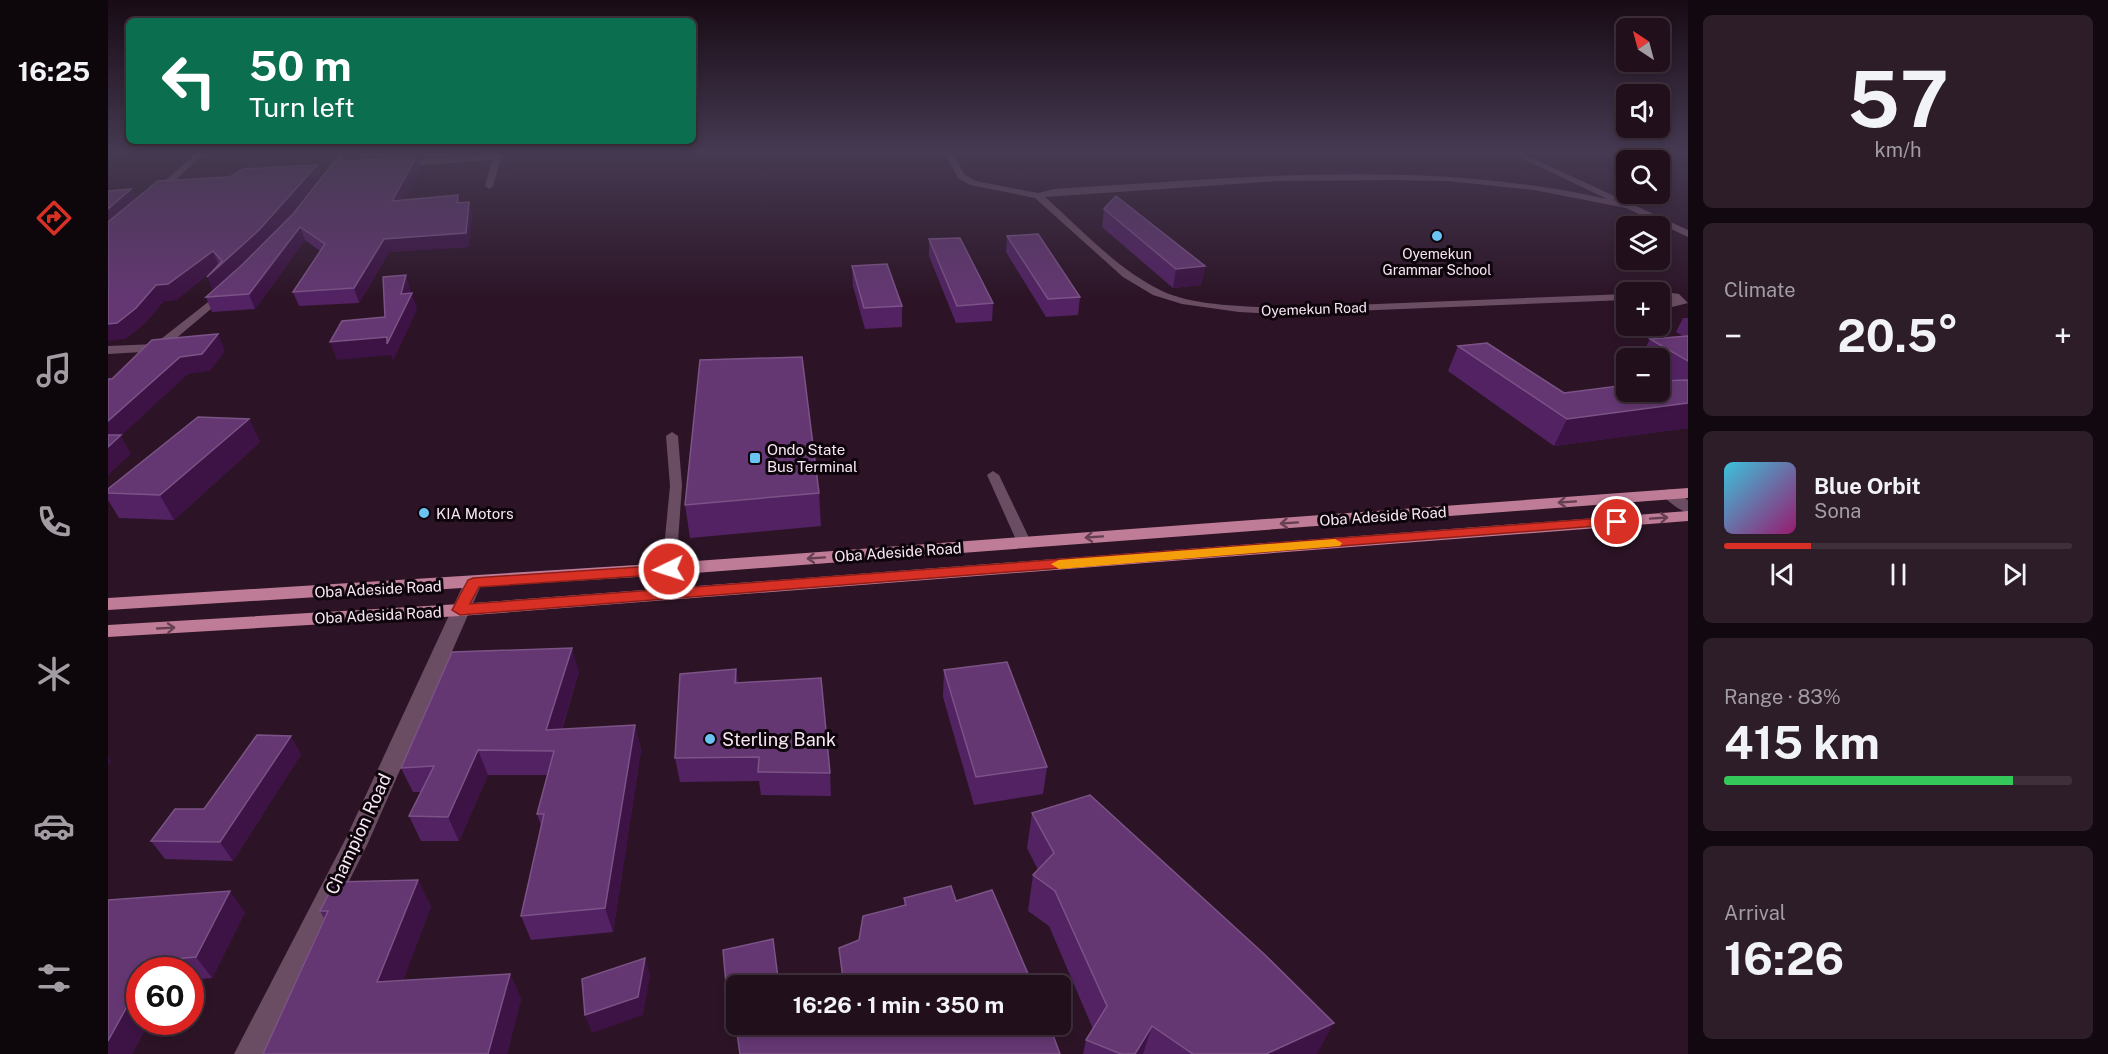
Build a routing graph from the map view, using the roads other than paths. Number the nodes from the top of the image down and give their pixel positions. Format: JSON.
{"nodes":[{"id":1,"x":1043,"y":200,"type":"edge"},
{"id":2,"x":1594,"y":200,"type":"edge"},
{"id":3,"x":1612,"y":200,"type":"edge"},
{"id":4,"x":1624,"y":206,"type":"junction"},
{"id":5,"x":1688,"y":234,"type":"edge"},
{"id":6,"x":235,"y":283,"type":"edge"},
{"id":7,"x":1688,"y":290,"type":"edge"},
{"id":8,"x":1616,"y":297,"type":"edge"},
{"id":9,"x":1670,"y":300,"type":"edge"},
{"id":10,"x":156,"y":348,"type":"junction"},
{"id":11,"x":108,"y":350,"type":"edge"},
{"id":12,"x":140,"y":362,"type":"edge"},
{"id":13,"x":672,"y":436,"type":"dead end"},
{"id":14,"x":993,"y":475,"type":"dead end"},
{"id":15,"x":1688,"y":493,"type":"edge"},
{"id":16,"x":1670,"y":494,"type":"junction"},
{"id":17,"x":1688,"y":508,"type":"edge"},
{"id":18,"x":1688,"y":516,"type":"edge"},
{"id":19,"x":1024,"y":542,"type":"junction"},
{"id":20,"x":669,"y":569,"type":"junction"},
{"id":21,"x":473,"y":583,"type":"junction"},
{"id":22,"x":108,"y":604,"type":"edge"},
{"id":23,"x":460,"y":610,"type":"junction"},
{"id":24,"x":108,"y":631,"type":"edge"},
{"id":25,"x":248,"y":1054,"type":"edge"}],
"edges":[{"from":1,"to":8,"type":"street","name":"Oyemekun Road"},
{"from":2,"to":4,"type":"street"},
{"from":3,"to":4,"type":"street"},
{"from":4,"to":5,"type":"street"},
{"from":6,"to":10,"type":"street"},
{"from":7,"to":9,"type":"street"},
{"from":10,"to":11,"type":"street"},
{"from":10,"to":12,"type":"street"},
{"from":13,"to":20,"type":"lane"},
{"from":14,"to":19,"type":"lane"},
{"from":15,"to":16,"type":"main road","name":"Oba Adeside Road"},
{"from":16,"to":17,"type":"street"},
{"from":16,"to":19,"type":"main road","name":"Oba Adeside Road","one_way":true},
{"from":23,"to":18,"type":"main road","name":"Oba Adesida Road","one_way":true},
{"from":19,"to":20,"type":"main road","name":"Oba Adeside Road","one_way":true},
{"from":20,"to":21,"type":"main road","name":"Oba Adeside Road"},
{"from":21,"to":22,"type":"main road","name":"Oba Adeside Road"},
{"from":21,"to":23,"type":"street","name":"Champion Road"},
{"from":24,"to":23,"type":"main road","name":"Oba Adesida Road","one_way":true},
{"from":23,"to":25,"type":"street","name":"Champion Road"}]}
